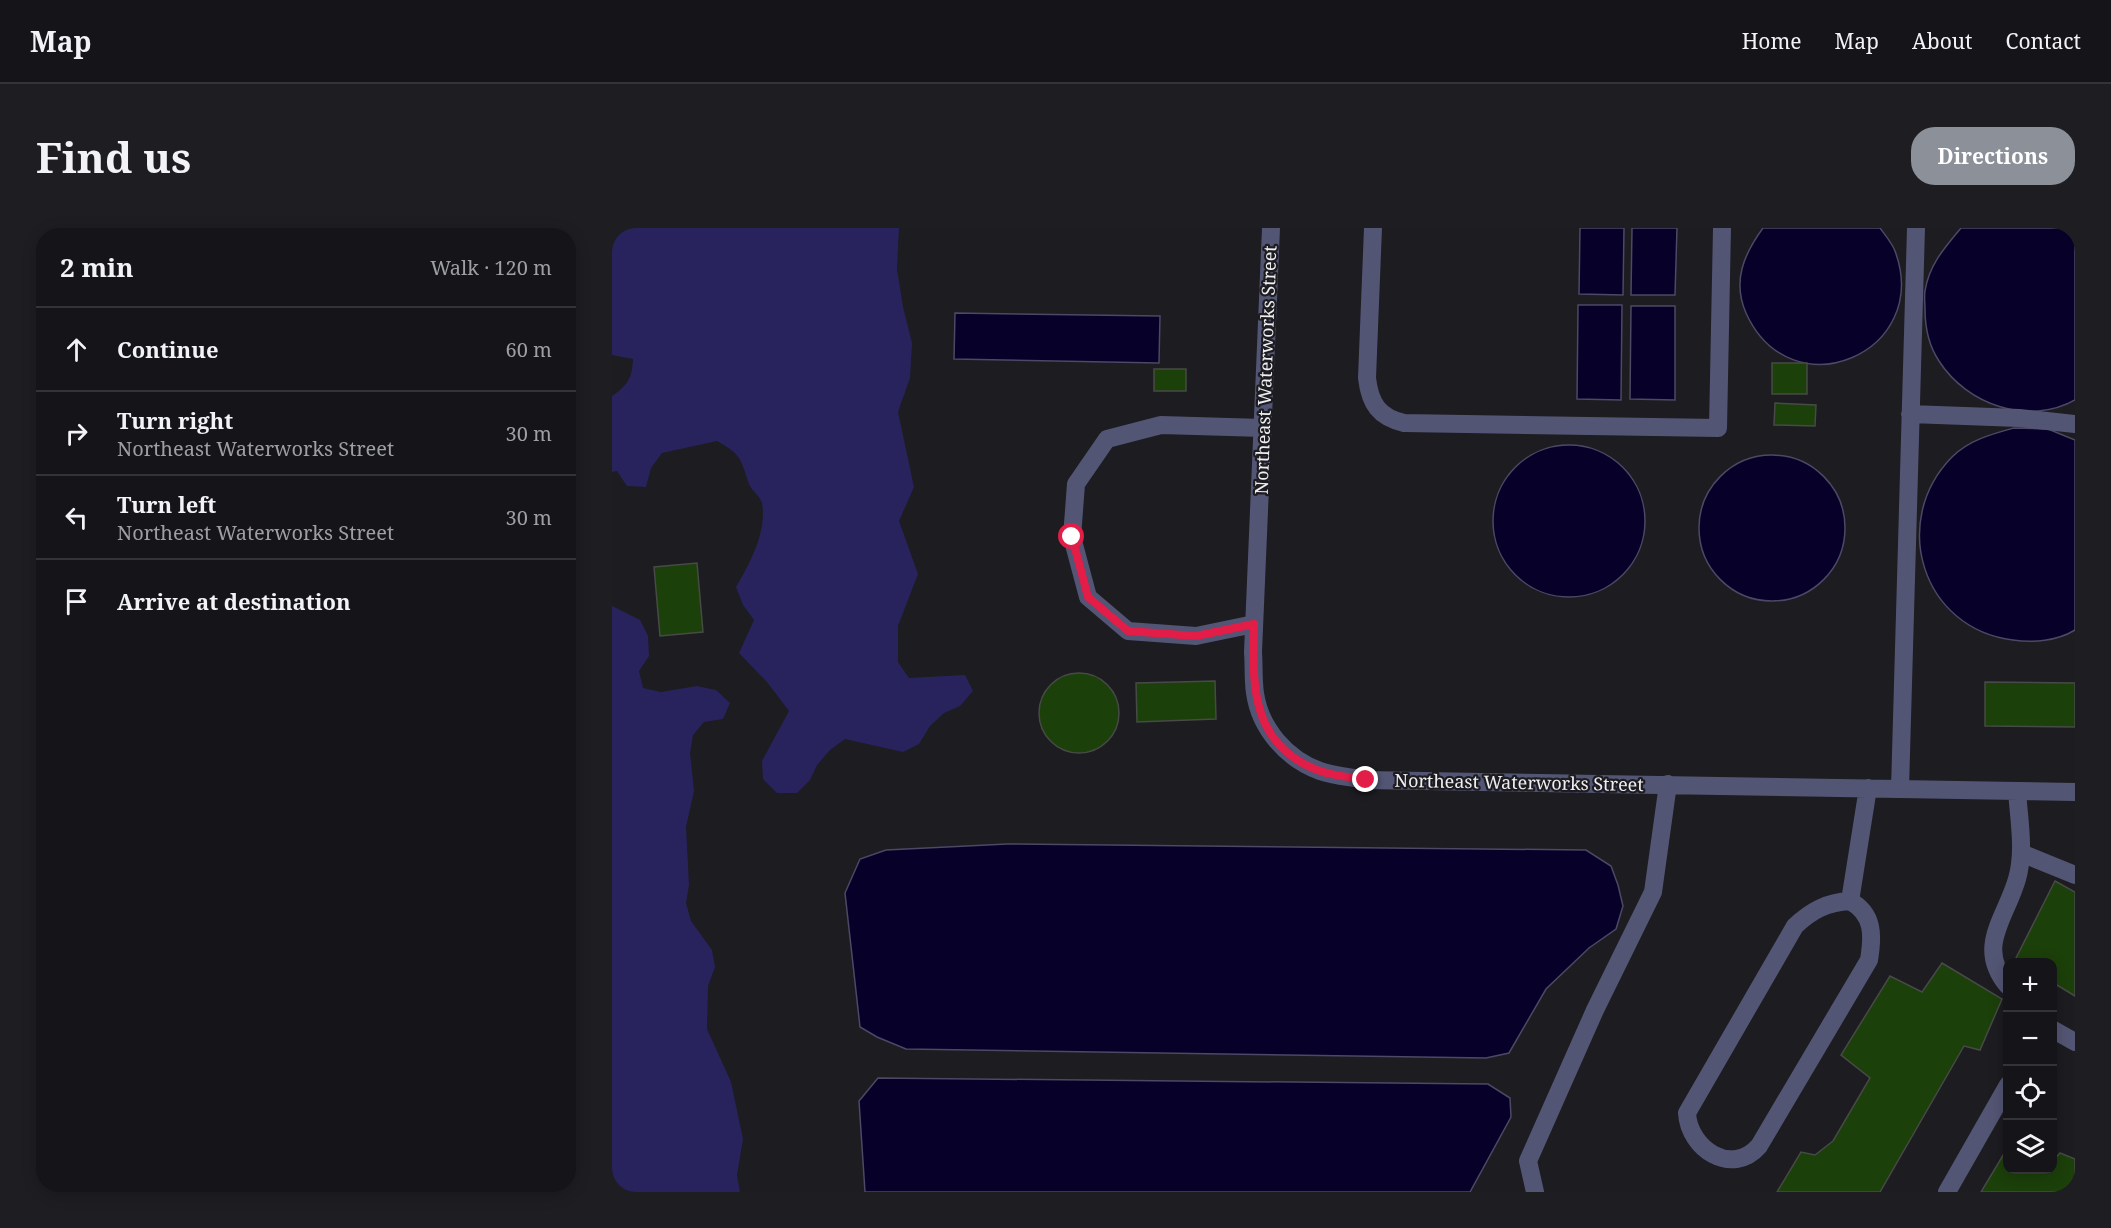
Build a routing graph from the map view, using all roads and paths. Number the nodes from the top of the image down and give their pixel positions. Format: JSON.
{"nodes":[{"id":1,"x":1271,"y":228,"type":"edge"},
{"id":2,"x":1373,"y":228,"type":"edge"},
{"id":3,"x":1722,"y":228,"type":"edge"},
{"id":4,"x":1916,"y":228,"type":"edge"},
{"id":5,"x":1910,"y":414,"type":"junction"},
{"id":6,"x":2075,"y":424,"type":"edge"},
{"id":7,"x":1263,"y":428,"type":"junction"},
{"id":8,"x":1254,"y":624,"type":"junction"},
{"id":9,"x":1668,"y":784,"type":"junction"},
{"id":10,"x":1868,"y":788,"type":"junction"},
{"id":11,"x":1900,"y":789,"type":"junction"},
{"id":12,"x":2017,"y":791,"type":"junction"},
{"id":13,"x":2075,"y":792,"type":"edge"},
{"id":14,"x":2021,"y":853,"type":"junction"},
{"id":15,"x":2075,"y":876,"type":"edge"},
{"id":16,"x":1850,"y":901,"type":"junction"},
{"id":17,"x":2003,"y":979,"type":"edge"},
{"id":18,"x":2057,"y":1032,"type":"edge"},
{"id":19,"x":2075,"y":1042,"type":"edge"},
{"id":20,"x":2003,"y":1092,"type":"edge"},
{"id":21,"x":1535,"y":1192,"type":"edge"},
{"id":22,"x":1947,"y":1192,"type":"edge"}],
"edges":[{"from":1,"to":7,"type":"street","name":"Northeast Waterworks Street"},
{"from":2,"to":3,"type":"street"},
{"from":4,"to":5,"type":"street"},
{"from":5,"to":6,"type":"street"},
{"from":5,"to":11,"type":"street"},
{"from":7,"to":8,"type":"street","name":"Northeast Waterworks Street"},
{"from":7,"to":8,"type":"street"},
{"from":8,"to":9,"type":"street","name":"Northeast Waterworks Street"},
{"from":9,"to":10,"type":"street","name":"Northeast Waterworks Street"},
{"from":9,"to":21,"type":"street"},
{"from":10,"to":11,"type":"street","name":"Northeast Waterworks Street"},
{"from":10,"to":16,"type":"street"},
{"from":11,"to":12,"type":"street","name":"Northeast Waterworks Street"},
{"from":12,"to":13,"type":"street","name":"Northeast Waterworks Street"},
{"from":12,"to":14,"type":"street"},
{"from":14,"to":15,"type":"street"},
{"from":14,"to":17,"type":"street"},
{"from":16,"to":16,"type":"street"},
{"from":18,"to":19,"type":"street"},
{"from":20,"to":22,"type":"street"}]}
